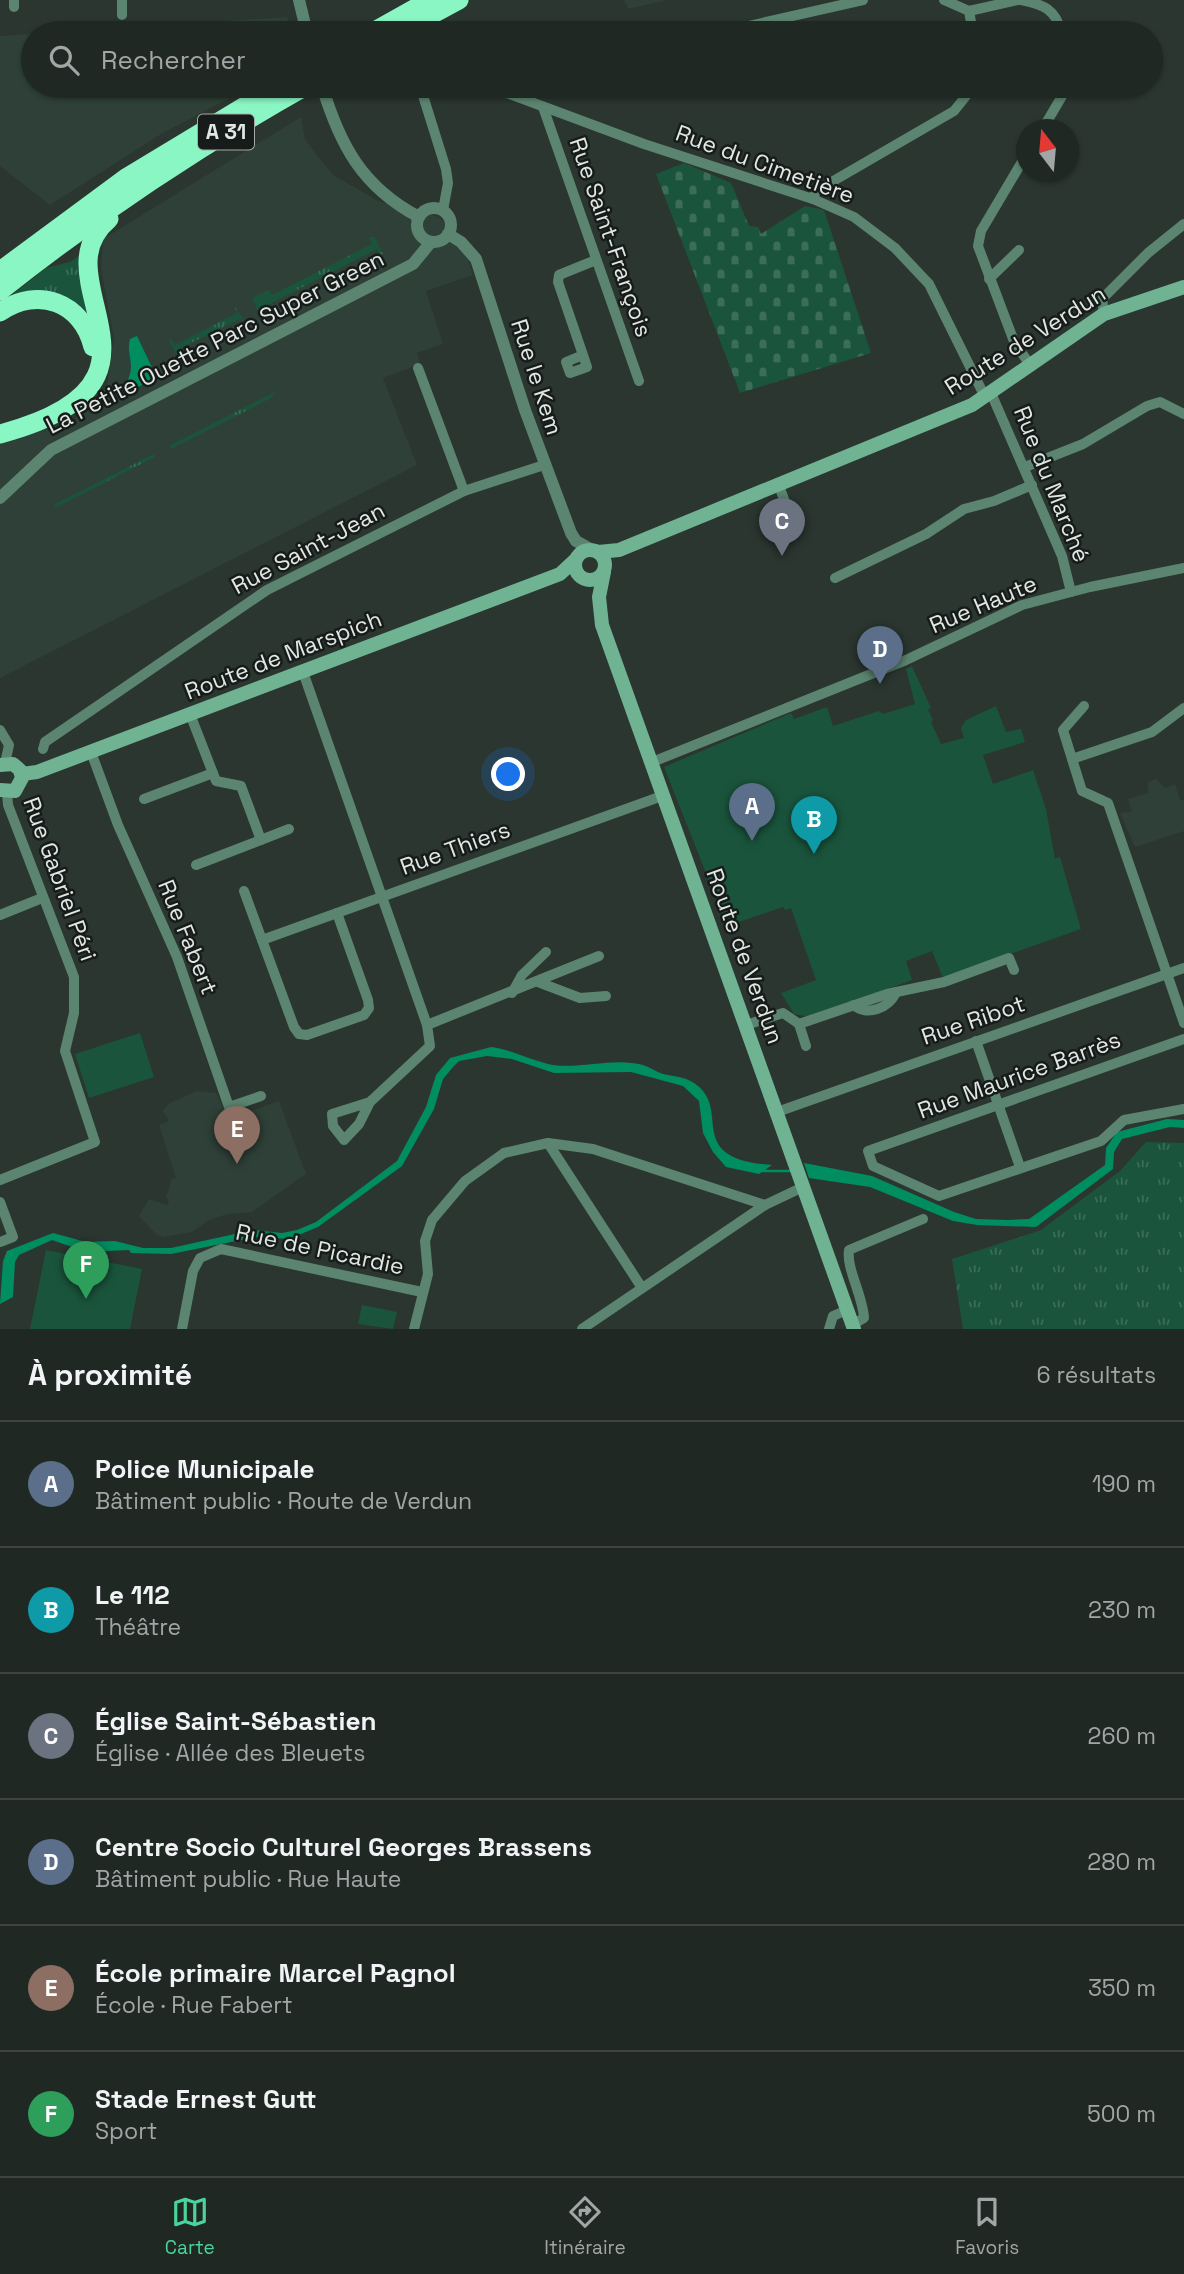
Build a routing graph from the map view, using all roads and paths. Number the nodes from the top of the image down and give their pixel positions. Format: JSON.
{"nodes":[{"id":1,"x":122,"y":0,"type":"edge"},
{"id":2,"x":299,"y":0,"type":"edge"},
{"id":3,"x":430,"y":0,"type":"edge"},
{"id":4,"x":459,"y":0,"type":"edge"},
{"id":5,"x":863,"y":0,"type":"edge"},
{"id":6,"x":1019,"y":0,"type":"edge"},
{"id":7,"x":948,"y":2,"type":"edge"},
{"id":8,"x":969,"y":11,"type":"junction"},
{"id":9,"x":122,"y":15,"type":"dead end"},
{"id":10,"x":304,"y":21,"type":"edge"},
{"id":11,"x":392,"y":21,"type":"edge"},
{"id":12,"x":420,"y":21,"type":"edge"},
{"id":13,"x":771,"y":21,"type":"edge"},
{"id":14,"x":971,"y":21,"type":"edge"},
{"id":15,"x":1056,"y":21,"type":"edge"},
{"id":16,"x":258,"y":98,"type":"edge"},
{"id":17,"x":286,"y":98,"type":"edge"},
{"id":18,"x":326,"y":98,"type":"edge"},
{"id":19,"x":424,"y":98,"type":"edge"},
{"id":20,"x":520,"y":98,"type":"edge"},
{"id":21,"x":964,"y":98,"type":"edge"},
{"id":22,"x":1061,"y":98,"type":"edge"},
{"id":23,"x":544,"y":107,"type":"junction"},
{"id":24,"x":1048,"y":119,"type":"edge"},
{"id":25,"x":1016,"y":174,"type":"edge"},
{"id":26,"x":126,"y":178,"type":"junction"},
{"id":27,"x":147,"y":181,"type":"junction"},
{"id":28,"x":813,"y":199,"type":"junction"},
{"id":29,"x":443,"y":210,"type":"junction"},
{"id":30,"x":418,"y":216,"type":"junction"},
{"id":31,"x":1184,"y":224,"type":"edge"},
{"id":32,"x":448,"y":234,"type":"junction"},
{"id":33,"x":426,"y":240,"type":"junction"},
{"id":34,"x":1019,"y":250,"type":"dead end"},
{"id":35,"x":0,"y":256,"type":"edge"},
{"id":36,"x":596,"y":260,"type":"junction"},
{"id":37,"x":0,"y":271,"type":"edge"},
{"id":38,"x":989,"y":279,"type":"junction"},
{"id":39,"x":1184,"y":287,"type":"edge"},
{"id":40,"x":0,"y":291,"type":"edge"},
{"id":41,"x":0,"y":313,"type":"edge"},
{"id":42,"x":1104,"y":314,"type":"junction"},
{"id":43,"x":583,"y":355,"type":"dead end"},
{"id":44,"x":1029,"y":363,"type":"junction"},
{"id":45,"x":418,"y":368,"type":"dead end"},
{"id":46,"x":639,"y":381,"type":"dead end"},
{"id":47,"x":89,"y":387,"type":"junction"},
{"id":48,"x":988,"y":395,"type":"junction"},
{"id":49,"x":1184,"y":414,"type":"edge"},
{"id":50,"x":47,"y":418,"type":"junction"},
{"id":51,"x":0,"y":425,"type":"edge"},
{"id":52,"x":0,"y":435,"type":"edge"},
{"id":53,"x":544,"y":465,"type":"junction"},
{"id":54,"x":1025,"y":467,"type":"junction"},
{"id":55,"x":778,"y":483,"type":"junction"},
{"id":56,"x":1032,"y":485,"type":"junction"},
{"id":57,"x":464,"y":491,"type":"junction"},
{"id":58,"x":0,"y":498,"type":"edge"},
{"id":59,"x":785,"y":502,"type":"dead end"},
{"id":60,"x":576,"y":541,"type":"junction"},
{"id":61,"x":619,"y":550,"type":"junction"},
{"id":62,"x":595,"y":551,"type":"junction"},
{"id":63,"x":579,"y":568,"type":"junction"},
{"id":64,"x":1184,"y":568,"type":"edge"},
{"id":65,"x":604,"y":570,"type":"junction"},
{"id":66,"x":835,"y":578,"type":"dead end"},
{"id":67,"x":1071,"y":592,"type":"junction"},
{"id":68,"x":599,"y":597,"type":"junction"},
{"id":69,"x":303,"y":672,"type":"junction"},
{"id":70,"x":1084,"y":706,"type":"dead end"},
{"id":71,"x":1184,"y":708,"type":"edge"},
{"id":72,"x":190,"y":714,"type":"junction"},
{"id":73,"x":0,"y":730,"type":"edge"},
{"id":74,"x":43,"y":750,"type":"dead end"},
{"id":75,"x":91,"y":752,"type":"junction"},
{"id":76,"x":1072,"y":759,"type":"junction"},
{"id":77,"x":650,"y":763,"type":"junction"},
{"id":78,"x":2,"y":764,"type":"edge"},
{"id":79,"x":213,"y":773,"type":"junction"},
{"id":80,"x":22,"y":774,"type":"junction"},
{"id":81,"x":4,"y":791,"type":"edge"},
{"id":82,"x":662,"y":796,"type":"junction"},
{"id":83,"x":144,"y":799,"type":"dead end"},
{"id":84,"x":289,"y":830,"type":"dead end"},
{"id":85,"x":261,"y":840,"type":"junction"},
{"id":86,"x":196,"y":865,"type":"dead end"},
{"id":87,"x":244,"y":891,"type":"dead end"},
{"id":88,"x":382,"y":897,"type":"junction"},
{"id":89,"x":42,"y":898,"type":"junction"},
{"id":90,"x":337,"y":913,"type":"junction"},
{"id":91,"x":0,"y":915,"type":"edge"},
{"id":92,"x":262,"y":940,"type":"junction"},
{"id":93,"x":546,"y":952,"type":"dead end"},
{"id":94,"x":599,"y":956,"type":"dead end"},
{"id":95,"x":1184,"y":968,"type":"edge"},
{"id":96,"x":1013,"y":970,"type":"dead end"},
{"id":97,"x":1166,"y":974,"type":"junction"},
{"id":98,"x":538,"y":982,"type":"junction"},
{"id":99,"x":512,"y":993,"type":"junction"},
{"id":100,"x":606,"y":996,"type":"dead end"},
{"id":101,"x":1184,"y":1023,"type":"edge"},
{"id":102,"x":799,"y":1024,"type":"junction"},
{"id":103,"x":427,"y":1025,"type":"junction"},
{"id":104,"x":746,"y":1025,"type":"junction"},
{"id":105,"x":1184,"y":1039,"type":"edge"},
{"id":106,"x":976,"y":1041,"type":"junction"},
{"id":107,"x":806,"y":1046,"type":"dead end"},
{"id":108,"x":261,"y":1096,"type":"dead end"},
{"id":109,"x":370,"y":1102,"type":"dead end"},
{"id":110,"x":998,"y":1105,"type":"junction"},
{"id":111,"x":1184,"y":1109,"type":"edge"},
{"id":112,"x":777,"y":1112,"type":"junction"},
{"id":113,"x":548,"y":1143,"type":"junction"},
{"id":114,"x":1020,"y":1167,"type":"junction"},
{"id":115,"x":0,"y":1180,"type":"edge"},
{"id":116,"x":803,"y":1187,"type":"junction"},
{"id":117,"x":765,"y":1205,"type":"junction"},
{"id":118,"x":1,"y":1206,"type":"edge"},
{"id":119,"x":923,"y":1219,"type":"dead end"},
{"id":120,"x":0,"y":1242,"type":"edge"},
{"id":121,"x":642,"y":1288,"type":"junction"},
{"id":122,"x":422,"y":1292,"type":"junction"},
{"id":123,"x":847,"y":1310,"type":"junction"},
{"id":124,"x":853,"y":1327,"type":"edge"},
{"id":125,"x":182,"y":1329,"type":"edge"},
{"id":126,"x":414,"y":1329,"type":"edge"},
{"id":127,"x":582,"y":1329,"type":"edge"},
{"id":128,"x":829,"y":1329,"type":"edge"}],
"edges":[{"from":1,"to":9,"type":"street"},
{"from":2,"to":10,"type":"street"},
{"from":3,"to":11,"type":"highway"},
{"from":4,"to":12,"type":"highway"},
{"from":5,"to":13,"type":"street"},
{"from":6,"to":8,"type":"street"},
{"from":6,"to":15,"type":"street"},
{"from":7,"to":8,"type":"street"},
{"from":8,"to":14,"type":"street"},
{"from":16,"to":26,"type":"highway","number":"A 31"},
{"from":17,"to":27,"type":"highway","number":"A 31"},
{"from":18,"to":30,"type":"street"},
{"from":19,"to":29,"type":"street"},
{"from":20,"to":23,"type":"street","name":"Rue du Cimetière"},
{"from":21,"to":28,"type":"street"},
{"from":22,"to":24,"type":"street"},
{"from":23,"to":28,"type":"street","name":"Rue du Cimetière"},
{"from":23,"to":36,"type":"street","name":"Rue Saint-François"},
{"from":25,"to":38,"type":"street"},
{"from":26,"to":35,"type":"highway"},
{"from":26,"to":37,"type":"highway","number":"A 31"},
{"from":27,"to":40,"type":"highway","number":"A 31"},
{"from":27,"to":47,"type":"highway"},
{"from":28,"to":48,"type":"street","name":"Rue du Cimetière"},
{"from":29,"to":30,"type":"street"},
{"from":29,"to":32,"type":"street"},
{"from":30,"to":33,"type":"street"},
{"from":31,"to":42,"type":"street"},
{"from":32,"to":33,"type":"street"},
{"from":32,"to":53,"type":"street","name":"Rue le Kem"},
{"from":33,"to":58,"type":"street","name":"La Petite Ouette Parc Super Green"},
{"from":34,"to":38,"type":"street"},
{"from":36,"to":43,"type":"street"},
{"from":36,"to":46,"type":"street","name":"Rue Saint-François"},
{"from":38,"to":44,"type":"street"},
{"from":39,"to":42,"type":"main road","name":"Route de Verdun"},
{"from":41,"to":47,"type":"highway"},
{"from":42,"to":44,"type":"main road","name":"Route de Verdun"},
{"from":44,"to":48,"type":"main road","name":"Route de Verdun"},
{"from":45,"to":57,"type":"street"},
{"from":47,"to":50,"type":"highway"},
{"from":48,"to":54,"type":"street","name":"Rue du Marché"},
{"from":48,"to":55,"type":"main road","name":"Route de Verdun"},
{"from":49,"to":54,"type":"street"},
{"from":50,"to":51,"type":"highway"},
{"from":50,"to":52,"type":"highway"},
{"from":53,"to":57,"type":"street","name":"Rue Saint-Jean"},
{"from":53,"to":60,"type":"street","name":"Rue le Kem"},
{"from":54,"to":56,"type":"street","name":"Rue du Marché"},
{"from":55,"to":59,"type":"street"},
{"from":55,"to":61,"type":"main road","name":"Route de Verdun"},
{"from":56,"to":66,"type":"street"},
{"from":56,"to":67,"type":"street","name":"Rue du Marché"},
{"from":57,"to":74,"type":"street","name":"Rue Saint-Jean"},
{"from":60,"to":62,"type":"street"},
{"from":60,"to":63,"type":"street","name":"Rue le Kem"},
{"from":61,"to":62,"type":"main road","name":"Route de Verdun"},
{"from":61,"to":65,"type":"main road","name":"Route de Verdun"},
{"from":62,"to":63,"type":"main road","name":"Route de Verdun"},
{"from":62,"to":65,"type":"main road"},
{"from":63,"to":65,"type":"main road"},
{"from":63,"to":68,"type":"main road","name":"Route de Verdun"},
{"from":63,"to":69,"type":"main road","name":"Route de Marspich"},
{"from":64,"to":67,"type":"street","name":"Rue Haute"},
{"from":65,"to":68,"type":"main road","name":"Route de Verdun"},
{"from":67,"to":77,"type":"street","name":"Rue Haute"},
{"from":68,"to":77,"type":"main road","name":"Route de Verdun"},
{"from":69,"to":72,"type":"main road","name":"Route de Marspich"},
{"from":69,"to":88,"type":"street"},
{"from":70,"to":76,"type":"street"},
{"from":71,"to":76,"type":"street"},
{"from":72,"to":75,"type":"main road","name":"Route de Marspich"},
{"from":72,"to":79,"type":"street"},
{"from":73,"to":78,"type":"street"},
{"from":75,"to":80,"type":"main road","name":"Route de Marspich"},
{"from":75,"to":108,"type":"street","name":"Rue Fabert"},
{"from":76,"to":97,"type":"street"},
{"from":77,"to":82,"type":"main road","name":"Route de Verdun"},
{"from":78,"to":80,"type":"main road"},
{"from":79,"to":83,"type":"street"},
{"from":79,"to":85,"type":"street"},
{"from":80,"to":81,"type":"main road"},
{"from":81,"to":89,"type":"street","name":"Rue Gabriel Péri"},
{"from":82,"to":88,"type":"street","name":"Rue Thiers"},
{"from":82,"to":104,"type":"main road","name":"Route de Verdun"},
{"from":84,"to":85,"type":"street"},
{"from":85,"to":86,"type":"street"},
{"from":87,"to":92,"type":"street"},
{"from":88,"to":90,"type":"street","name":"Rue Thiers"},
{"from":88,"to":103,"type":"street"},
{"from":89,"to":91,"type":"street"},
{"from":89,"to":115,"type":"street","name":"Rue Gabriel Péri"},
{"from":90,"to":92,"type":"street","name":"Rue Thiers"},
{"from":90,"to":92,"type":"street"},
{"from":93,"to":99,"type":"street"},
{"from":94,"to":98,"type":"street"},
{"from":95,"to":97,"type":"street","name":"Rue Ribot"},
{"from":96,"to":102,"type":"street"},
{"from":97,"to":101,"type":"street"},
{"from":97,"to":106,"type":"street","name":"Rue Ribot"},
{"from":98,"to":99,"type":"street"},
{"from":98,"to":100,"type":"street"},
{"from":99,"to":103,"type":"street"},
{"from":102,"to":104,"type":"street"},
{"from":102,"to":107,"type":"street"},
{"from":103,"to":109,"type":"street"},
{"from":104,"to":112,"type":"main road","name":"Route de Verdun"},
{"from":105,"to":110,"type":"street","name":"Rue Maurice Barrès"},
{"from":106,"to":110,"type":"street"},
{"from":106,"to":112,"type":"street","name":"Rue Ribot"},
{"from":110,"to":114,"type":"street"},
{"from":110,"to":114,"type":"street","name":"Rue Maurice Barrès"},
{"from":111,"to":114,"type":"street"},
{"from":112,"to":116,"type":"main road","name":"Route de Verdun"},
{"from":113,"to":117,"type":"street"},
{"from":113,"to":121,"type":"street"},
{"from":113,"to":122,"type":"street"},
{"from":116,"to":117,"type":"street"},
{"from":116,"to":123,"type":"main road","name":"Route de Verdun"},
{"from":117,"to":121,"type":"street"},
{"from":118,"to":120,"type":"street"},
{"from":119,"to":124,"type":"street"},
{"from":121,"to":127,"type":"street"},
{"from":122,"to":125,"type":"street","name":"Rue de Picardie"},
{"from":122,"to":126,"type":"street"},
{"from":123,"to":124,"type":"main road","name":"Route de Verdun"},
{"from":123,"to":128,"type":"street"}]}
